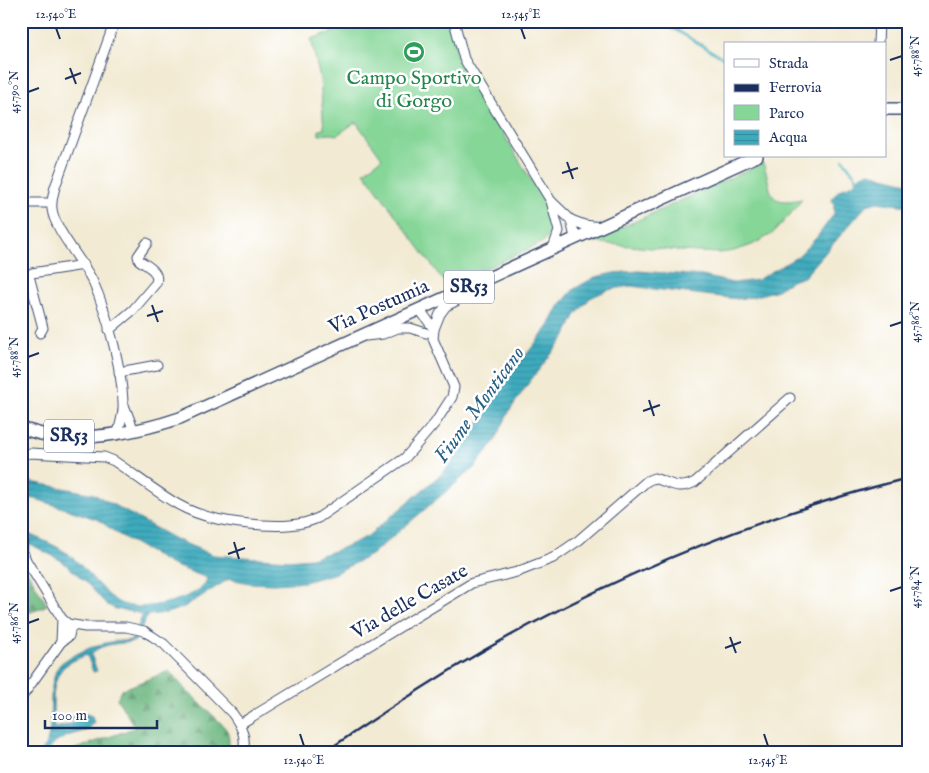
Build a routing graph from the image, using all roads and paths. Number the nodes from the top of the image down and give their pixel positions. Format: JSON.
{"nodes":[{"id":1,"x":115,"y":21,"type":"edge"},
{"id":2,"x":454,"y":21,"type":"edge"},
{"id":3,"x":879,"y":21,"type":"edge"},
{"id":4,"x":878,"y":42,"type":"edge"},
{"id":5,"x":886,"y":109,"type":"edge"},
{"id":6,"x":908,"y":109,"type":"edge"},
{"id":7,"x":753,"y":158,"type":"edge"},
{"id":8,"x":551,"y":201,"type":"junction"},
{"id":9,"x":21,"y":203,"type":"edge"},
{"id":10,"x":51,"y":203,"type":"junction"},
{"id":11,"x":557,"y":218,"type":"junction"},
{"id":12,"x":571,"y":220,"type":"junction"},
{"id":13,"x":601,"y":227,"type":"junction"},
{"id":14,"x":574,"y":239,"type":"junction"},
{"id":15,"x":147,"y":242,"type":"dead end"},
{"id":16,"x":553,"y":248,"type":"junction"},
{"id":17,"x":84,"y":265,"type":"junction"},
{"id":18,"x":467,"y":288,"type":"junction"},
{"id":19,"x":420,"y":310,"type":"junction"},
{"id":20,"x":109,"y":330,"type":"junction"},
{"id":21,"x":40,"y":333,"type":"dead end"},
{"id":22,"x":431,"y":334,"type":"junction"},
{"id":23,"x":360,"y":336,"type":"junction"},
{"id":24,"x":157,"y":365,"type":"dead end"},
{"id":25,"x":120,"y":372,"type":"junction"},
{"id":26,"x":790,"y":398,"type":"dead end"},
{"id":27,"x":124,"y":405,"type":"junction"},
{"id":28,"x":21,"y":428,"type":"edge"},
{"id":29,"x":126,"y":432,"type":"junction"},
{"id":30,"x":21,"y":455,"type":"edge"},
{"id":31,"x":21,"y":526,"type":"edge"},
{"id":32,"x":22,"y":542,"type":"edge"},
{"id":33,"x":62,"y":619,"type":"junction"},
{"id":34,"x":71,"y":626,"type":"junction"},
{"id":35,"x":85,"y":626,"type":"junction"},
{"id":36,"x":69,"y":636,"type":"junction"},
{"id":37,"x":61,"y":642,"type":"junction"},
{"id":38,"x":21,"y":698,"type":"edge"},
{"id":39,"x":240,"y":724,"type":"junction"},
{"id":40,"x":243,"y":752,"type":"edge"}],
"edges":[{"from":1,"to":10,"type":"street"},
{"from":2,"to":8,"type":"street"},
{"from":3,"to":4,"type":"street"},
{"from":5,"to":6,"type":"main road"},
{"from":7,"to":13,"type":"main road","name":"Via Postumia","number":"SR53"},
{"from":8,"to":11,"type":"street"},
{"from":8,"to":12,"type":"street"},
{"from":9,"to":10,"type":"street"},
{"from":10,"to":17,"type":"street"},
{"from":11,"to":14,"type":"street"},
{"from":11,"to":16,"type":"street"},
{"from":12,"to":13,"type":"street"},
{"from":12,"to":14,"type":"street"},
{"from":13,"to":14,"type":"main road","name":"Via Postumia","number":"SR53"},
{"from":14,"to":16,"type":"main road","name":"Via Postumia","number":"SR53"},
{"from":15,"to":20,"type":"street"},
{"from":16,"to":18,"type":"main road","name":"Via Postumia","number":"SR53"},
{"from":17,"to":20,"type":"street"},
{"from":17,"to":21,"type":"street"},
{"from":18,"to":19,"type":"main road","name":"Via Postumia","number":"SR53"},
{"from":18,"to":22,"type":"street"},
{"from":19,"to":22,"type":"street"},
{"from":19,"to":23,"type":"main road","name":"Via Postumia","number":"SR53"},
{"from":20,"to":25,"type":"street"},
{"from":22,"to":23,"type":"street"},
{"from":22,"to":30,"type":"street"},
{"from":23,"to":29,"type":"main road","name":"Via Postumia","number":"SR53"},
{"from":24,"to":25,"type":"street"},
{"from":25,"to":27,"type":"street"},
{"from":26,"to":39,"type":"street","name":"Via delle Casate"},
{"from":27,"to":29,"type":"street"},
{"from":27,"to":29,"type":"street"},
{"from":28,"to":29,"type":"main road","number":"SR53"},
{"from":31,"to":32,"type":"street"},
{"from":32,"to":33,"type":"street"},
{"from":33,"to":34,"type":"street"},
{"from":33,"to":37,"type":"street"},
{"from":34,"to":35,"type":"street"},
{"from":34,"to":36,"type":"street"},
{"from":35,"to":36,"type":"street"},
{"from":35,"to":39,"type":"street"},
{"from":36,"to":37,"type":"street"},
{"from":37,"to":38,"type":"street"},
{"from":39,"to":40,"type":"street"}]}
